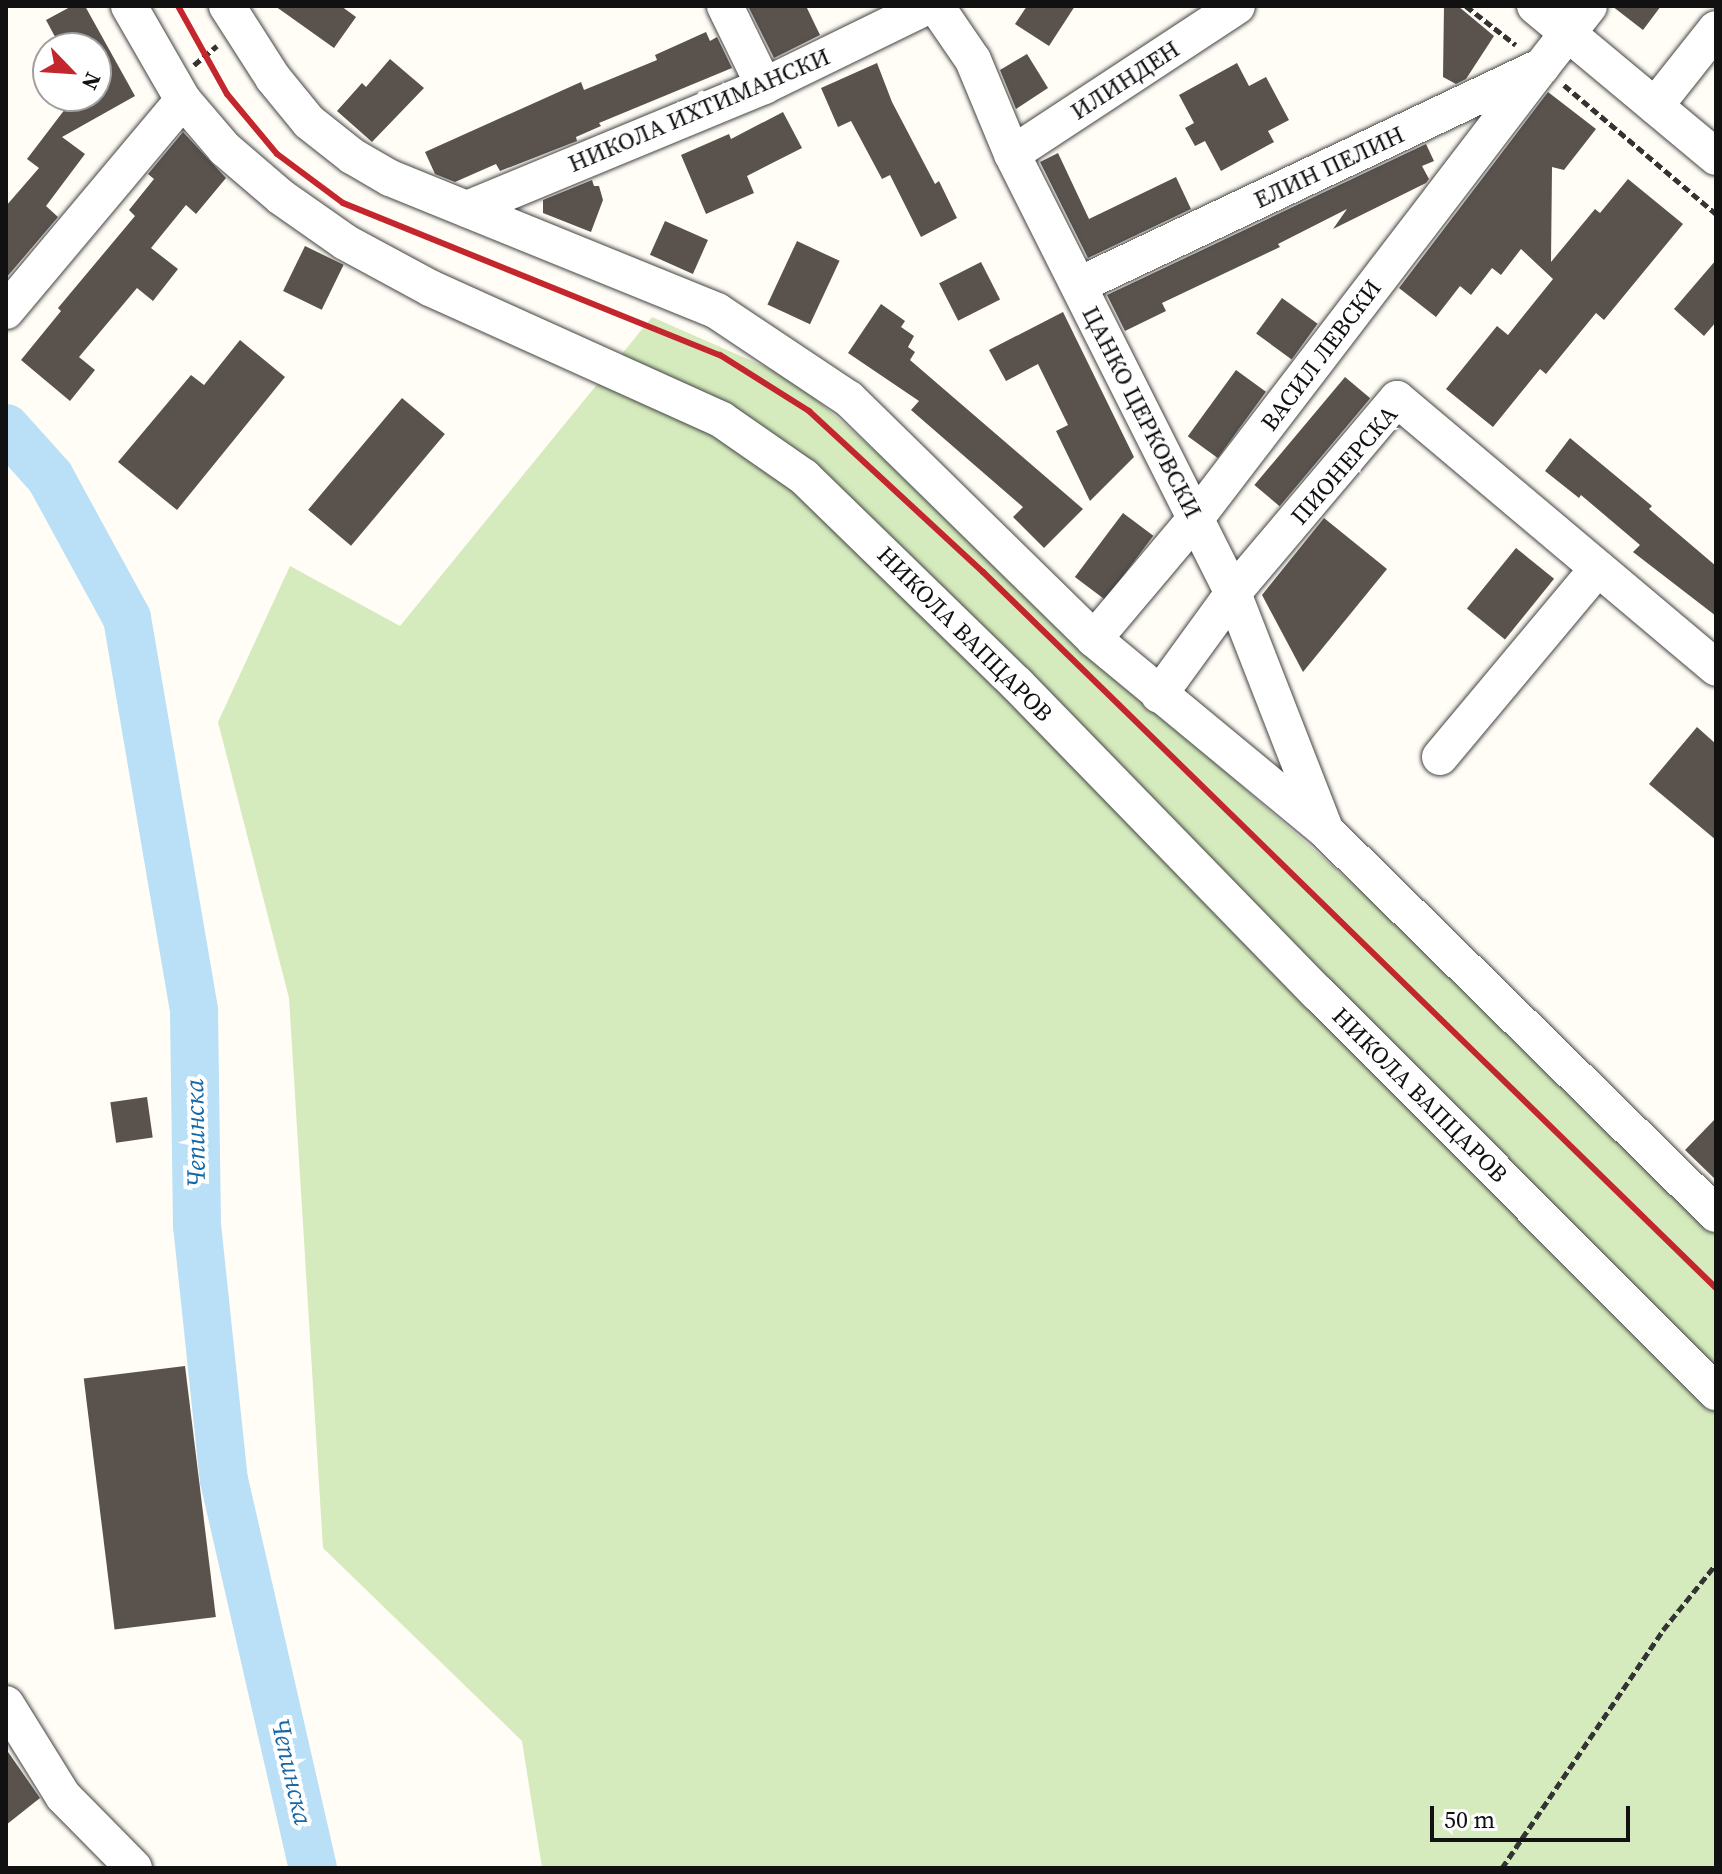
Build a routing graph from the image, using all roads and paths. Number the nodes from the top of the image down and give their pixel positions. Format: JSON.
{"nodes":[{"id":1,"x":129,"y":6,"type":"edge"},
{"id":2,"x":725,"y":6,"type":"edge"},
{"id":3,"x":928,"y":6,"type":"edge"},
{"id":4,"x":936,"y":6,"type":"edge"},
{"id":5,"x":1237,"y":6,"type":"edge"},
{"id":6,"x":1466,"y":6,"type":"edge"},
{"id":7,"x":1535,"y":6,"type":"edge"},
{"id":8,"x":239,"y":12,"type":"edge"},
{"id":9,"x":1578,"y":20,"type":"edge"},
{"id":10,"x":1716,"y":29,"type":"edge"},
{"id":11,"x":1542,"y":66,"type":"junction"},
{"id":12,"x":764,"y":86,"type":"junction"},
{"id":13,"x":177,"y":90,"type":"junction"},
{"id":14,"x":1655,"y":106,"type":"junction"},
{"id":15,"x":1012,"y":154,"type":"junction"},
{"id":16,"x":1716,"y":157,"type":"edge"},
{"id":17,"x":467,"y":209,"type":"junction"},
{"id":18,"x":1716,"y":214,"type":"edge"},
{"id":19,"x":1079,"y":285,"type":"junction"},
{"id":20,"x":6,"y":311,"type":"edge"},
{"id":21,"x":1196,"y":518,"type":"junction"},
{"id":22,"x":1598,"y":568,"type":"junction"},
{"id":23,"x":1233,"y":593,"type":"junction"},
{"id":24,"x":1094,"y":639,"type":"junction"},
{"id":25,"x":1716,"y":668,"type":"edge"},
{"id":26,"x":1159,"y":695,"type":"junction"},
{"id":27,"x":1440,"y":757,"type":"dead end"},
{"id":28,"x":1325,"y":830,"type":"junction"},
{"id":29,"x":1716,"y":1214,"type":"edge"},
{"id":30,"x":1716,"y":1392,"type":"edge"},
{"id":31,"x":1716,"y":1564,"type":"edge"},
{"id":32,"x":6,"y":1704,"type":"edge"},
{"id":33,"x":134,"y":1868,"type":"edge"},
{"id":34,"x":1502,"y":1868,"type":"edge"}],
"edges":[{"from":1,"to":13,"type":"street","name":"НИКОЛА ВАПЦАРОВ"},
{"from":2,"to":12,"type":"street"},
{"from":3,"to":12,"type":"street","name":"НИКОЛА ИХТИМАНСКИ"},
{"from":4,"to":15,"type":"street","name":"ЦАНКО ЦЕРКОВСКИ"},
{"from":5,"to":15,"type":"street","name":"ИЛИНДЕН"},
{"from":6,"to":11,"type":"path"},
{"from":7,"to":9,"type":"street"},
{"from":8,"to":13,"type":"path"},
{"from":8,"to":17,"type":"street"},
{"from":9,"to":11,"type":"street","name":"ЕЛИН ПЕЛИН"},
{"from":9,"to":14,"type":"street"},
{"from":10,"to":14,"type":"street"},
{"from":11,"to":18,"type":"path"},
{"from":11,"to":19,"type":"street","name":"ЕЛИН ПЕЛИН"},
{"from":11,"to":21,"type":"street","name":"ВАСИЛ ЛЕВСКИ"},
{"from":12,"to":17,"type":"street","name":"НИКОЛА ИХТИМАНСКИ"},
{"from":13,"to":20,"type":"street"},
{"from":13,"to":30,"type":"street","name":"НИКОЛА ВАПЦАРОВ"},
{"from":14,"to":16,"type":"street"},
{"from":15,"to":19,"type":"street","name":"ЦАНКО ЦЕРКОВСКИ"},
{"from":17,"to":24,"type":"street"},
{"from":19,"to":21,"type":"street","name":"ЦАНКО ЦЕРКОВСКИ"},
{"from":21,"to":23,"type":"street","name":"ЦАНКО ЦЕРКОВСКИ"},
{"from":21,"to":24,"type":"street","name":"ВАСИЛ ЛЕВСКИ"},
{"from":22,"to":23,"type":"street","name":"ПИОНЕРСКА"},
{"from":22,"to":25,"type":"street","name":"ПИОНЕРСКА"},
{"from":22,"to":27,"type":"street"},
{"from":23,"to":26,"type":"street","name":"ПИОНЕРСКА"},
{"from":23,"to":28,"type":"street","name":"ЦАНКО ЦЕРКОВСКИ"},
{"from":24,"to":26,"type":"street"},
{"from":26,"to":28,"type":"street"},
{"from":28,"to":29,"type":"street"},
{"from":31,"to":34,"type":"path"},
{"from":32,"to":33,"type":"street"}]}
